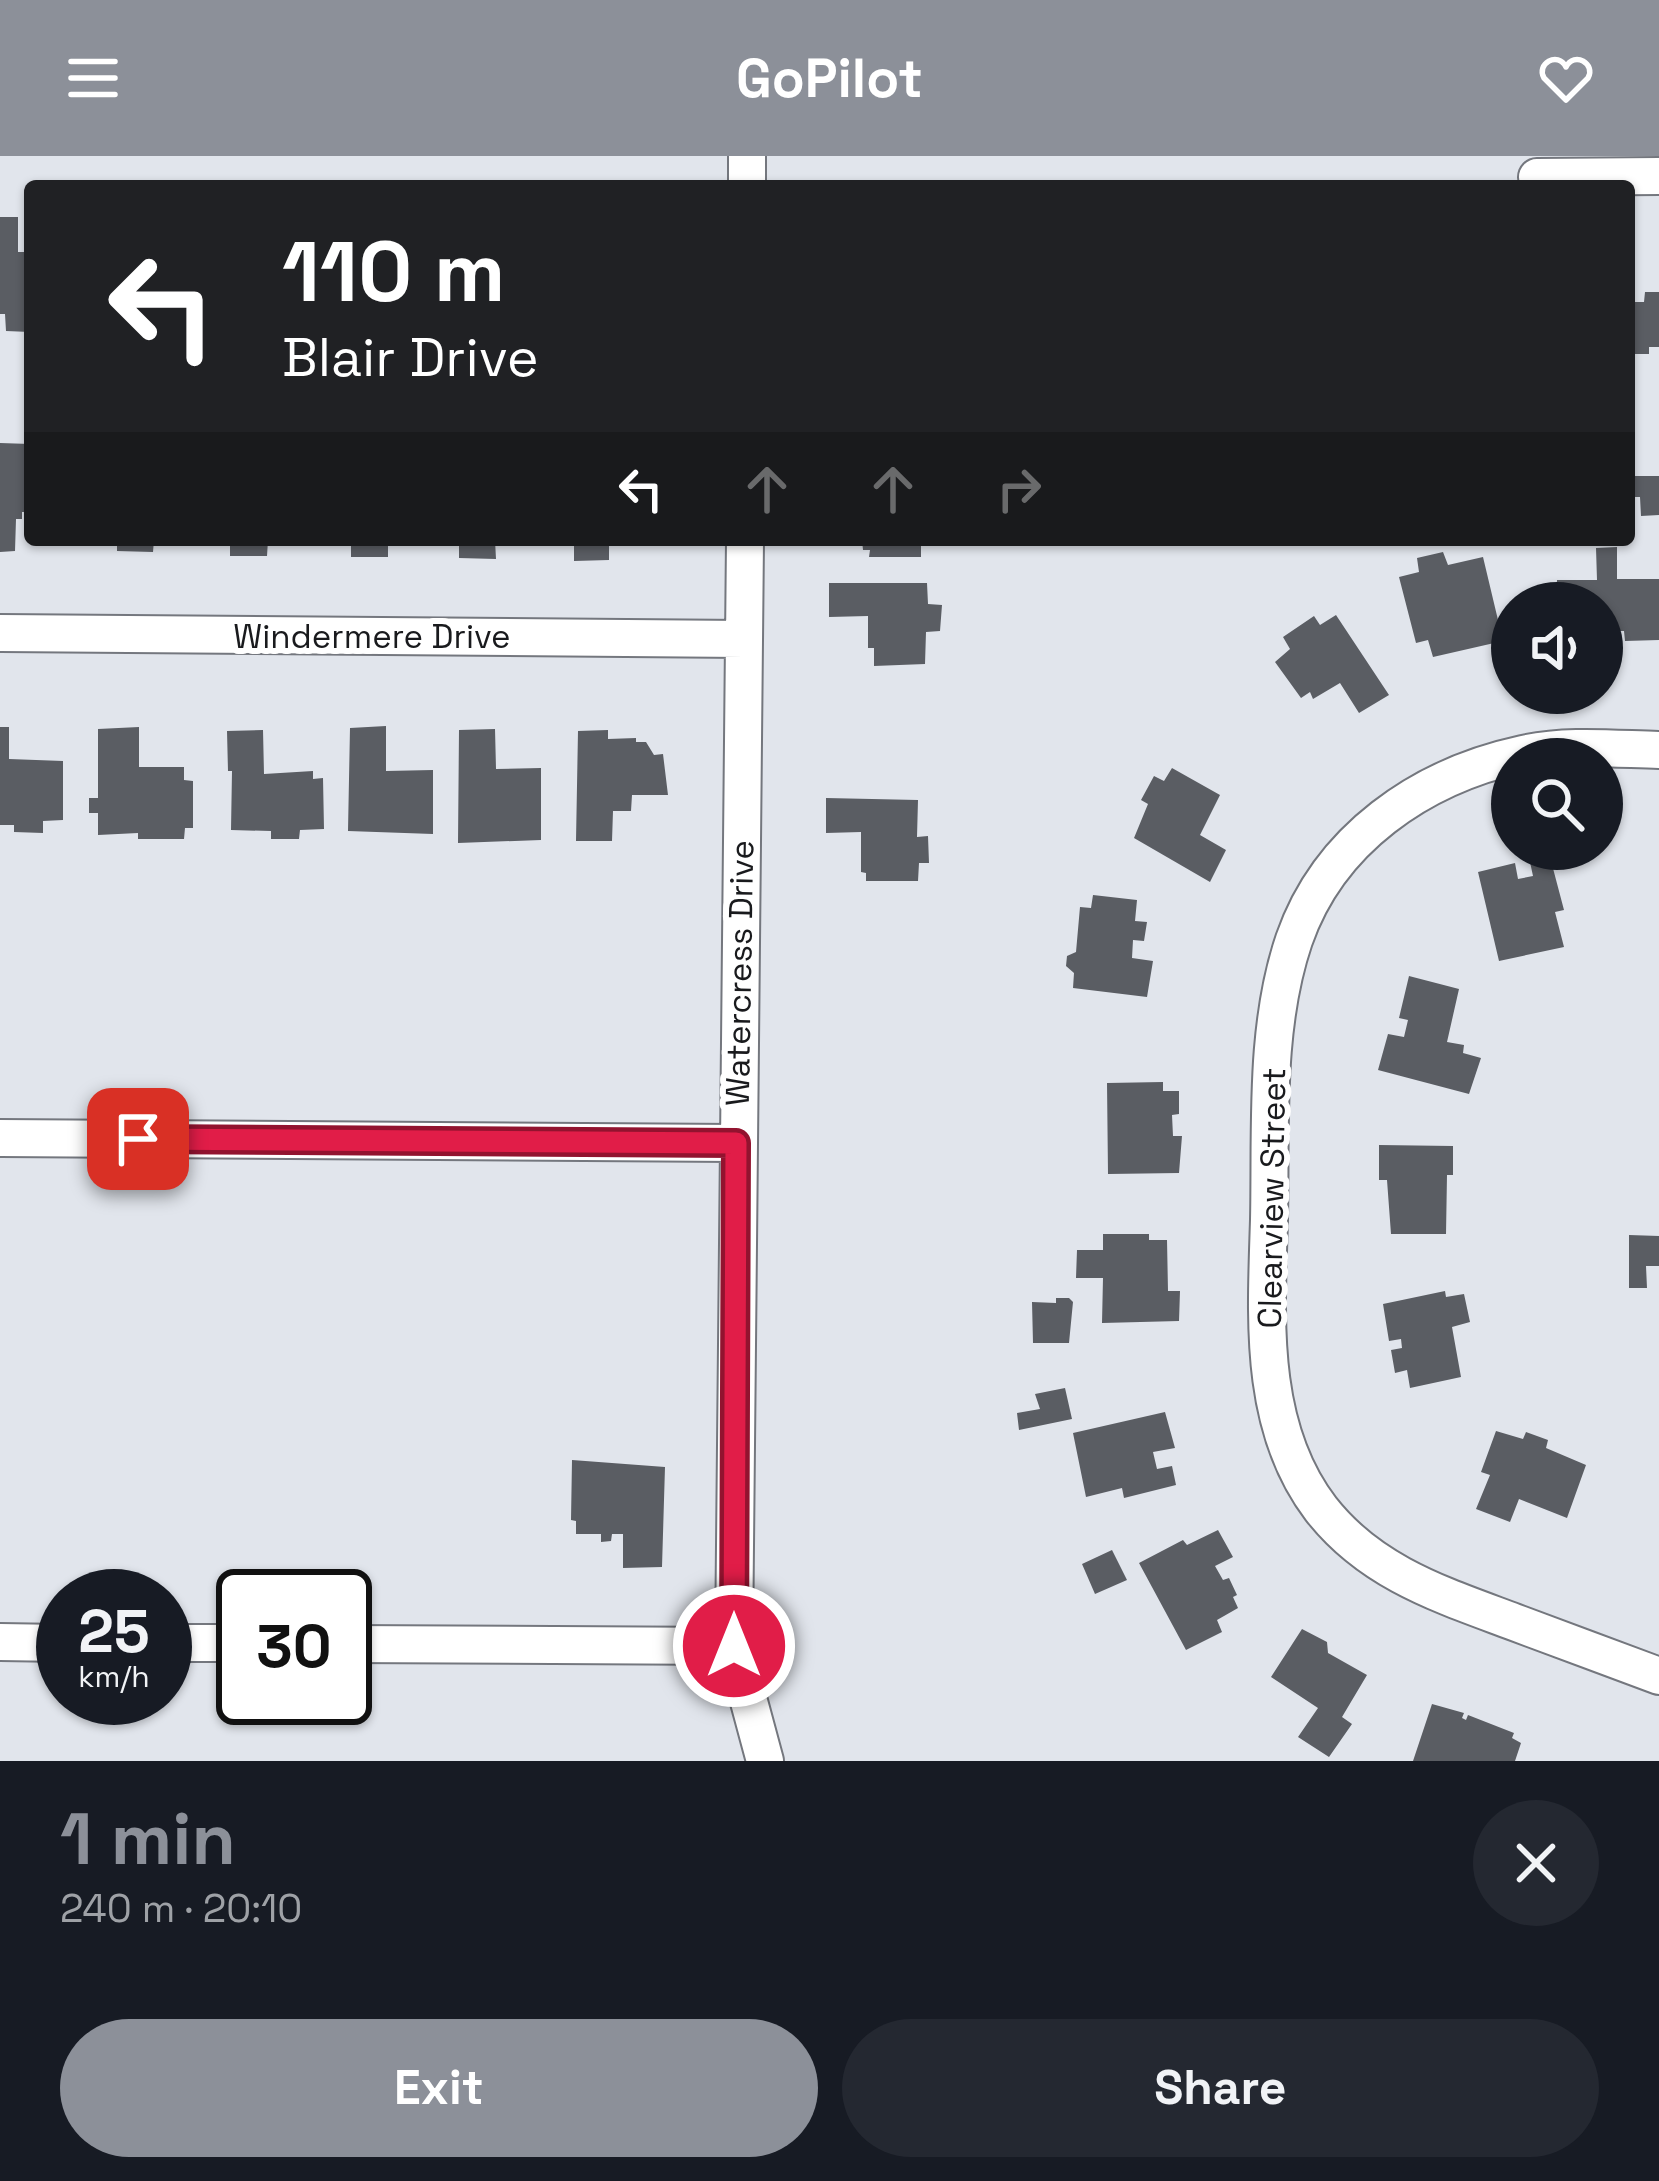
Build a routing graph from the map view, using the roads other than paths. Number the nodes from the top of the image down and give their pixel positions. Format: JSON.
{"nodes":[{"id":1,"x":1659,"y":176,"type":"edge"},
{"id":2,"x":1537,"y":177,"type":"dead end"},
{"id":3,"x":745,"y":546,"type":"edge"},
{"id":4,"x":0,"y":634,"type":"edge"},
{"id":5,"x":744,"y":639,"type":"junction"},
{"id":6,"x":1659,"y":750,"type":"edge"},
{"id":7,"x":0,"y":1138,"type":"edge"},
{"id":8,"x":736,"y":1143,"type":"junction"},
{"id":9,"x":0,"y":1642,"type":"edge"},
{"id":10,"x":36,"y":1642,"type":"edge"},
{"id":11,"x":372,"y":1644,"type":"edge"},
{"id":12,"x":734,"y":1646,"type":"junction"},
{"id":13,"x":1659,"y":1676,"type":"edge"},
{"id":14,"x":765,"y":1761,"type":"edge"}],
"edges":[{"from":1,"to":2,"type":"street"},
{"from":3,"to":5,"type":"street","name":"Watercress Drive"},
{"from":4,"to":5,"type":"street","name":"Windermere Drive"},
{"from":5,"to":8,"type":"street","name":"Watercress Drive"},
{"from":6,"to":13,"type":"street","name":"Clearview Street"},
{"from":7,"to":8,"type":"street"},
{"from":8,"to":12,"type":"street","name":"Watercress Drive"},
{"from":9,"to":10,"type":"street"},
{"from":11,"to":12,"type":"street"},
{"from":12,"to":14,"type":"street","name":"Watercress Drive"}]}
